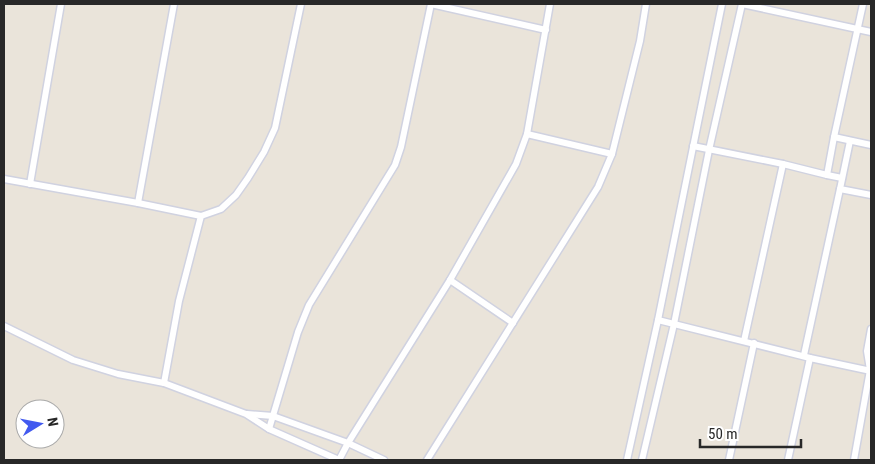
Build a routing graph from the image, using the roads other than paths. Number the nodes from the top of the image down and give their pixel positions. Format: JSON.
{"nodes":[{"id":1,"x":61,"y":4,"type":"edge"},
{"id":2,"x":174,"y":4,"type":"edge"},
{"id":3,"x":301,"y":4,"type":"edge"},
{"id":4,"x":431,"y":4,"type":"edge"},
{"id":5,"x":550,"y":4,"type":"edge"},
{"id":6,"x":646,"y":4,"type":"edge"},
{"id":7,"x":722,"y":4,"type":"edge"},
{"id":8,"x":742,"y":4,"type":"edge"},
{"id":9,"x":863,"y":4,"type":"edge"},
{"id":10,"x":857,"y":29,"type":"junction"},
{"id":11,"x":546,"y":30,"type":"junction"},
{"id":12,"x":871,"y":32,"type":"edge"},
{"id":13,"x":527,"y":134,"type":"junction"},
{"id":14,"x":834,"y":137,"type":"junction"},
{"id":15,"x":850,"y":141,"type":"junction"},
{"id":16,"x":871,"y":145,"type":"edge"},
{"id":17,"x":693,"y":146,"type":"junction"},
{"id":18,"x":709,"y":150,"type":"junction"},
{"id":19,"x":612,"y":154,"type":"junction"},
{"id":20,"x":782,"y":164,"type":"junction"},
{"id":21,"x":827,"y":175,"type":"junction"},
{"id":22,"x":842,"y":178,"type":"junction"},
{"id":23,"x":4,"y":179,"type":"edge"},
{"id":24,"x":30,"y":184,"type":"junction"},
{"id":25,"x":840,"y":189,"type":"junction"},
{"id":26,"x":871,"y":195,"type":"edge"},
{"id":27,"x":138,"y":203,"type":"junction"},
{"id":28,"x":201,"y":216,"type":"junction"},
{"id":29,"x":450,"y":280,"type":"junction"},
{"id":30,"x":658,"y":320,"type":"junction"},
{"id":31,"x":513,"y":323,"type":"junction"},
{"id":32,"x":674,"y":324,"type":"junction"},
{"id":33,"x":4,"y":326,"type":"edge"},
{"id":34,"x":871,"y":329,"type":"edge"},
{"id":35,"x":744,"y":341,"type":"junction"},
{"id":36,"x":754,"y":343,"type":"junction"},
{"id":37,"x":807,"y":357,"type":"junction"},
{"id":38,"x":870,"y":370,"type":"edge"},
{"id":39,"x":164,"y":383,"type":"junction"},
{"id":40,"x":246,"y":414,"type":"junction"},
{"id":41,"x":273,"y":416,"type":"junction"},
{"id":42,"x":269,"y":429,"type":"junction"},
{"id":43,"x":348,"y":443,"type":"junction"},
{"id":44,"x":339,"y":460,"type":"edge"},
{"id":45,"x":384,"y":460,"type":"edge"},
{"id":46,"x":427,"y":460,"type":"edge"},
{"id":47,"x":627,"y":460,"type":"edge"},
{"id":48,"x":642,"y":460,"type":"edge"},
{"id":49,"x":729,"y":460,"type":"edge"},
{"id":50,"x":788,"y":460,"type":"edge"},
{"id":51,"x":854,"y":460,"type":"edge"}],
"edges":[{"from":1,"to":24,"type":"lane"},
{"from":2,"to":27,"type":"lane"},
{"from":3,"to":28,"type":"lane"},
{"from":4,"to":11,"type":"lane"},
{"from":4,"to":41,"type":"lane"},
{"from":5,"to":11,"type":"lane"},
{"from":6,"to":19,"type":"lane"},
{"from":7,"to":17,"type":"lane"},
{"from":8,"to":10,"type":"lane"},
{"from":8,"to":18,"type":"lane"},
{"from":9,"to":10,"type":"lane"},
{"from":10,"to":12,"type":"lane"},
{"from":10,"to":14,"type":"lane"},
{"from":11,"to":13,"type":"lane"},
{"from":13,"to":19,"type":"lane"},
{"from":13,"to":29,"type":"lane"},
{"from":14,"to":15,"type":"lane"},
{"from":14,"to":21,"type":"lane"},
{"from":15,"to":16,"type":"lane"},
{"from":15,"to":22,"type":"lane"},
{"from":17,"to":18,"type":"lane"},
{"from":17,"to":30,"type":"lane"},
{"from":18,"to":20,"type":"lane"},
{"from":18,"to":32,"type":"lane"},
{"from":19,"to":31,"type":"lane"},
{"from":20,"to":21,"type":"lane"},
{"from":20,"to":35,"type":"lane"},
{"from":21,"to":22,"type":"lane"},
{"from":22,"to":25,"type":"lane"},
{"from":23,"to":24,"type":"lane"},
{"from":24,"to":27,"type":"lane"},
{"from":25,"to":26,"type":"lane"},
{"from":25,"to":37,"type":"lane"},
{"from":27,"to":28,"type":"lane"},
{"from":28,"to":39,"type":"lane"},
{"from":29,"to":31,"type":"lane"},
{"from":29,"to":43,"type":"lane"},
{"from":30,"to":32,"type":"lane"},
{"from":30,"to":47,"type":"lane"},
{"from":31,"to":46,"type":"lane"},
{"from":32,"to":35,"type":"lane"},
{"from":32,"to":48,"type":"lane"},
{"from":33,"to":39,"type":"lane"},
{"from":34,"to":38,"type":"lane"},
{"from":35,"to":36,"type":"lane"},
{"from":36,"to":37,"type":"lane"},
{"from":36,"to":49,"type":"lane"},
{"from":37,"to":38,"type":"lane"},
{"from":37,"to":50,"type":"lane"},
{"from":38,"to":51,"type":"lane"},
{"from":39,"to":40,"type":"lane"},
{"from":40,"to":41,"type":"lane"},
{"from":40,"to":42,"type":"lane"},
{"from":41,"to":42,"type":"lane"},
{"from":41,"to":43,"type":"lane"},
{"from":42,"to":44,"type":"lane"},
{"from":43,"to":44,"type":"lane"},
{"from":43,"to":45,"type":"lane"}]}
